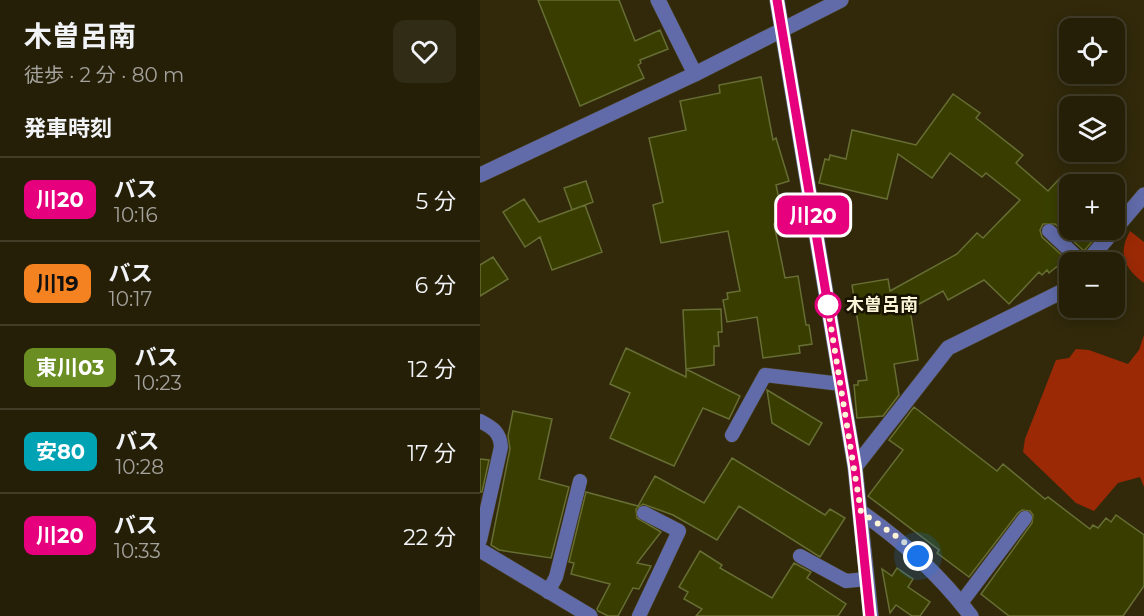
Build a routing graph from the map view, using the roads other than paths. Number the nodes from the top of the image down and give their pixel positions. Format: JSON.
{"nodes":[{"id":1,"x":658,"y":0,"type":"edge"},
{"id":2,"x":777,"y":0,"type":"edge"},
{"id":3,"x":841,"y":0,"type":"edge"},
{"id":4,"x":782,"y":32,"type":"junction"},
{"id":5,"x":695,"y":74,"type":"junction"},
{"id":6,"x":480,"y":175,"type":"edge"},
{"id":7,"x":1144,"y":195,"type":"edge"},
{"id":8,"x":1049,"y":231,"type":"dead end"},
{"id":9,"x":1071,"y":252,"type":"edge"},
{"id":10,"x":1096,"y":252,"type":"edge"},
{"id":11,"x":1059,"y":293,"type":"edge"},
{"id":12,"x":841,"y":384,"type":"junction"},
{"id":13,"x":480,"y":421,"type":"edge"},
{"id":14,"x":732,"y":435,"type":"dead end"},
{"id":15,"x":855,"y":467,"type":"junction"},
{"id":16,"x":580,"y":481,"type":"dead end"},
{"id":17,"x":861,"y":512,"type":"junction"},
{"id":18,"x":644,"y":513,"type":"dead end"},
{"id":19,"x":1025,"y":518,"type":"dead end"},
{"id":20,"x":480,"y":540,"type":"edge"},
{"id":21,"x":480,"y":550,"type":"edge"},
{"id":22,"x":800,"y":556,"type":"dead end"},
{"id":23,"x":867,"y":579,"type":"junction"},
{"id":24,"x":548,"y":592,"type":"junction"},
{"id":25,"x":961,"y":603,"type":"junction"},
{"id":26,"x":590,"y":616,"type":"edge"},
{"id":27,"x":639,"y":616,"type":"edge"},
{"id":28,"x":870,"y":616,"type":"edge"},
{"id":29,"x":971,"y":616,"type":"edge"}],
"edges":[{"from":1,"to":5,"type":"street"},
{"from":2,"to":4,"type":"street"},
{"from":3,"to":4,"type":"street"},
{"from":4,"to":5,"type":"street"},
{"from":4,"to":12,"type":"street"},
{"from":5,"to":6,"type":"street"},
{"from":7,"to":10,"type":"street"},
{"from":8,"to":9,"type":"lane"},
{"from":11,"to":15,"type":"street"},
{"from":12,"to":14,"type":"lane"},
{"from":12,"to":15,"type":"street"},
{"from":13,"to":20,"type":"lane"},
{"from":15,"to":17,"type":"street"},
{"from":16,"to":24,"type":"lane"},
{"from":17,"to":23,"type":"street"},
{"from":17,"to":25,"type":"street"},
{"from":18,"to":27,"type":"lane"},
{"from":19,"to":25,"type":"lane"},
{"from":21,"to":24,"type":"street"},
{"from":22,"to":23,"type":"lane"},
{"from":23,"to":28,"type":"street"},
{"from":24,"to":26,"type":"street"},
{"from":25,"to":29,"type":"street"}]}
